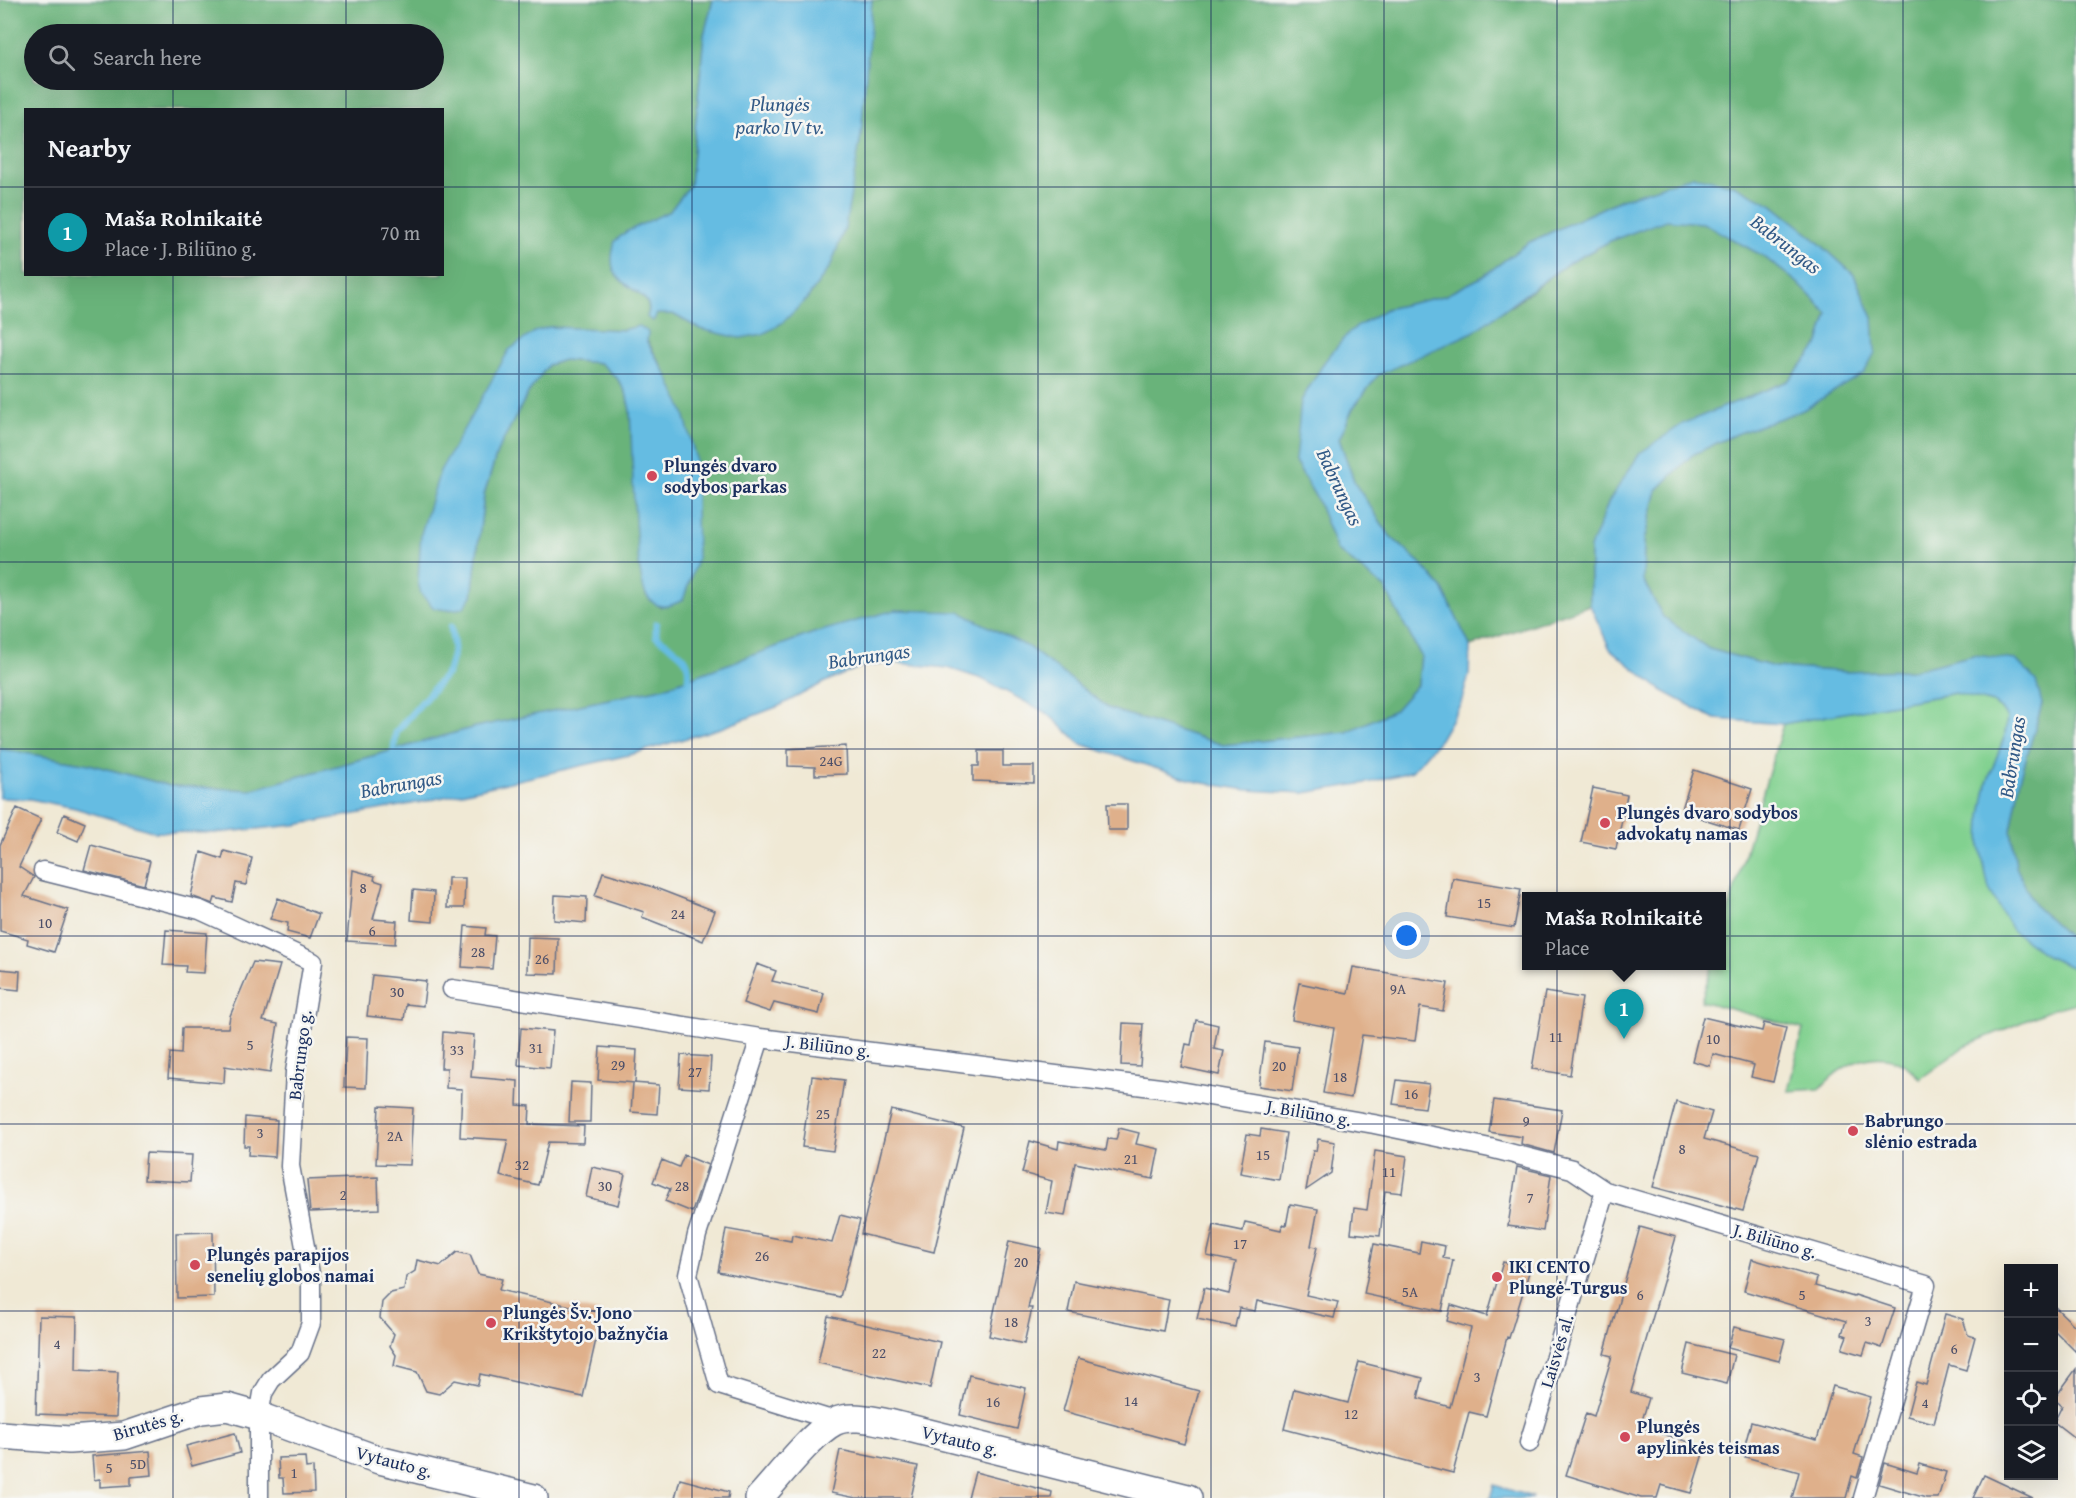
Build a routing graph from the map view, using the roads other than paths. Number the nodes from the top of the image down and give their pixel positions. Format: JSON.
{"nodes":[{"id":1,"x":43,"y":871,"type":"dead end"},
{"id":2,"x":452,"y":989,"type":"dead end"},
{"id":3,"x":760,"y":1038,"type":"junction"},
{"id":4,"x":1605,"y":1191,"type":"junction"},
{"id":5,"x":259,"y":1416,"type":"junction"},
{"id":6,"x":835,"y":1421,"type":"junction"},
{"id":7,"x":0,"y":1435,"type":"edge"},
{"id":8,"x":1529,"y":1443,"type":"dead end"},
{"id":9,"x":259,"y":1498,"type":"edge"},
{"id":10,"x":534,"y":1498,"type":"edge"},
{"id":11,"x":759,"y":1498,"type":"edge"},
{"id":12,"x":1188,"y":1498,"type":"edge"},
{"id":13,"x":1863,"y":1498,"type":"edge"}],
"edges":[{"from":1,"to":5,"type":"street","name":"Babrungo g."},
{"from":2,"to":3,"type":"street","name":"J. Biliūno g."},
{"from":3,"to":4,"type":"street","name":"J. Biliūno g."},
{"from":3,"to":6,"type":"street"},
{"from":4,"to":8,"type":"street","name":"Laisvės al."},
{"from":4,"to":13,"type":"street","name":"J. Biliūno g."},
{"from":5,"to":7,"type":"main road","name":"Birutės g."},
{"from":5,"to":9,"type":"street"},
{"from":5,"to":10,"type":"main road","name":"Vytauto g."},
{"from":6,"to":11,"type":"main road"},
{"from":6,"to":12,"type":"main road","name":"Vytauto g."}]}
